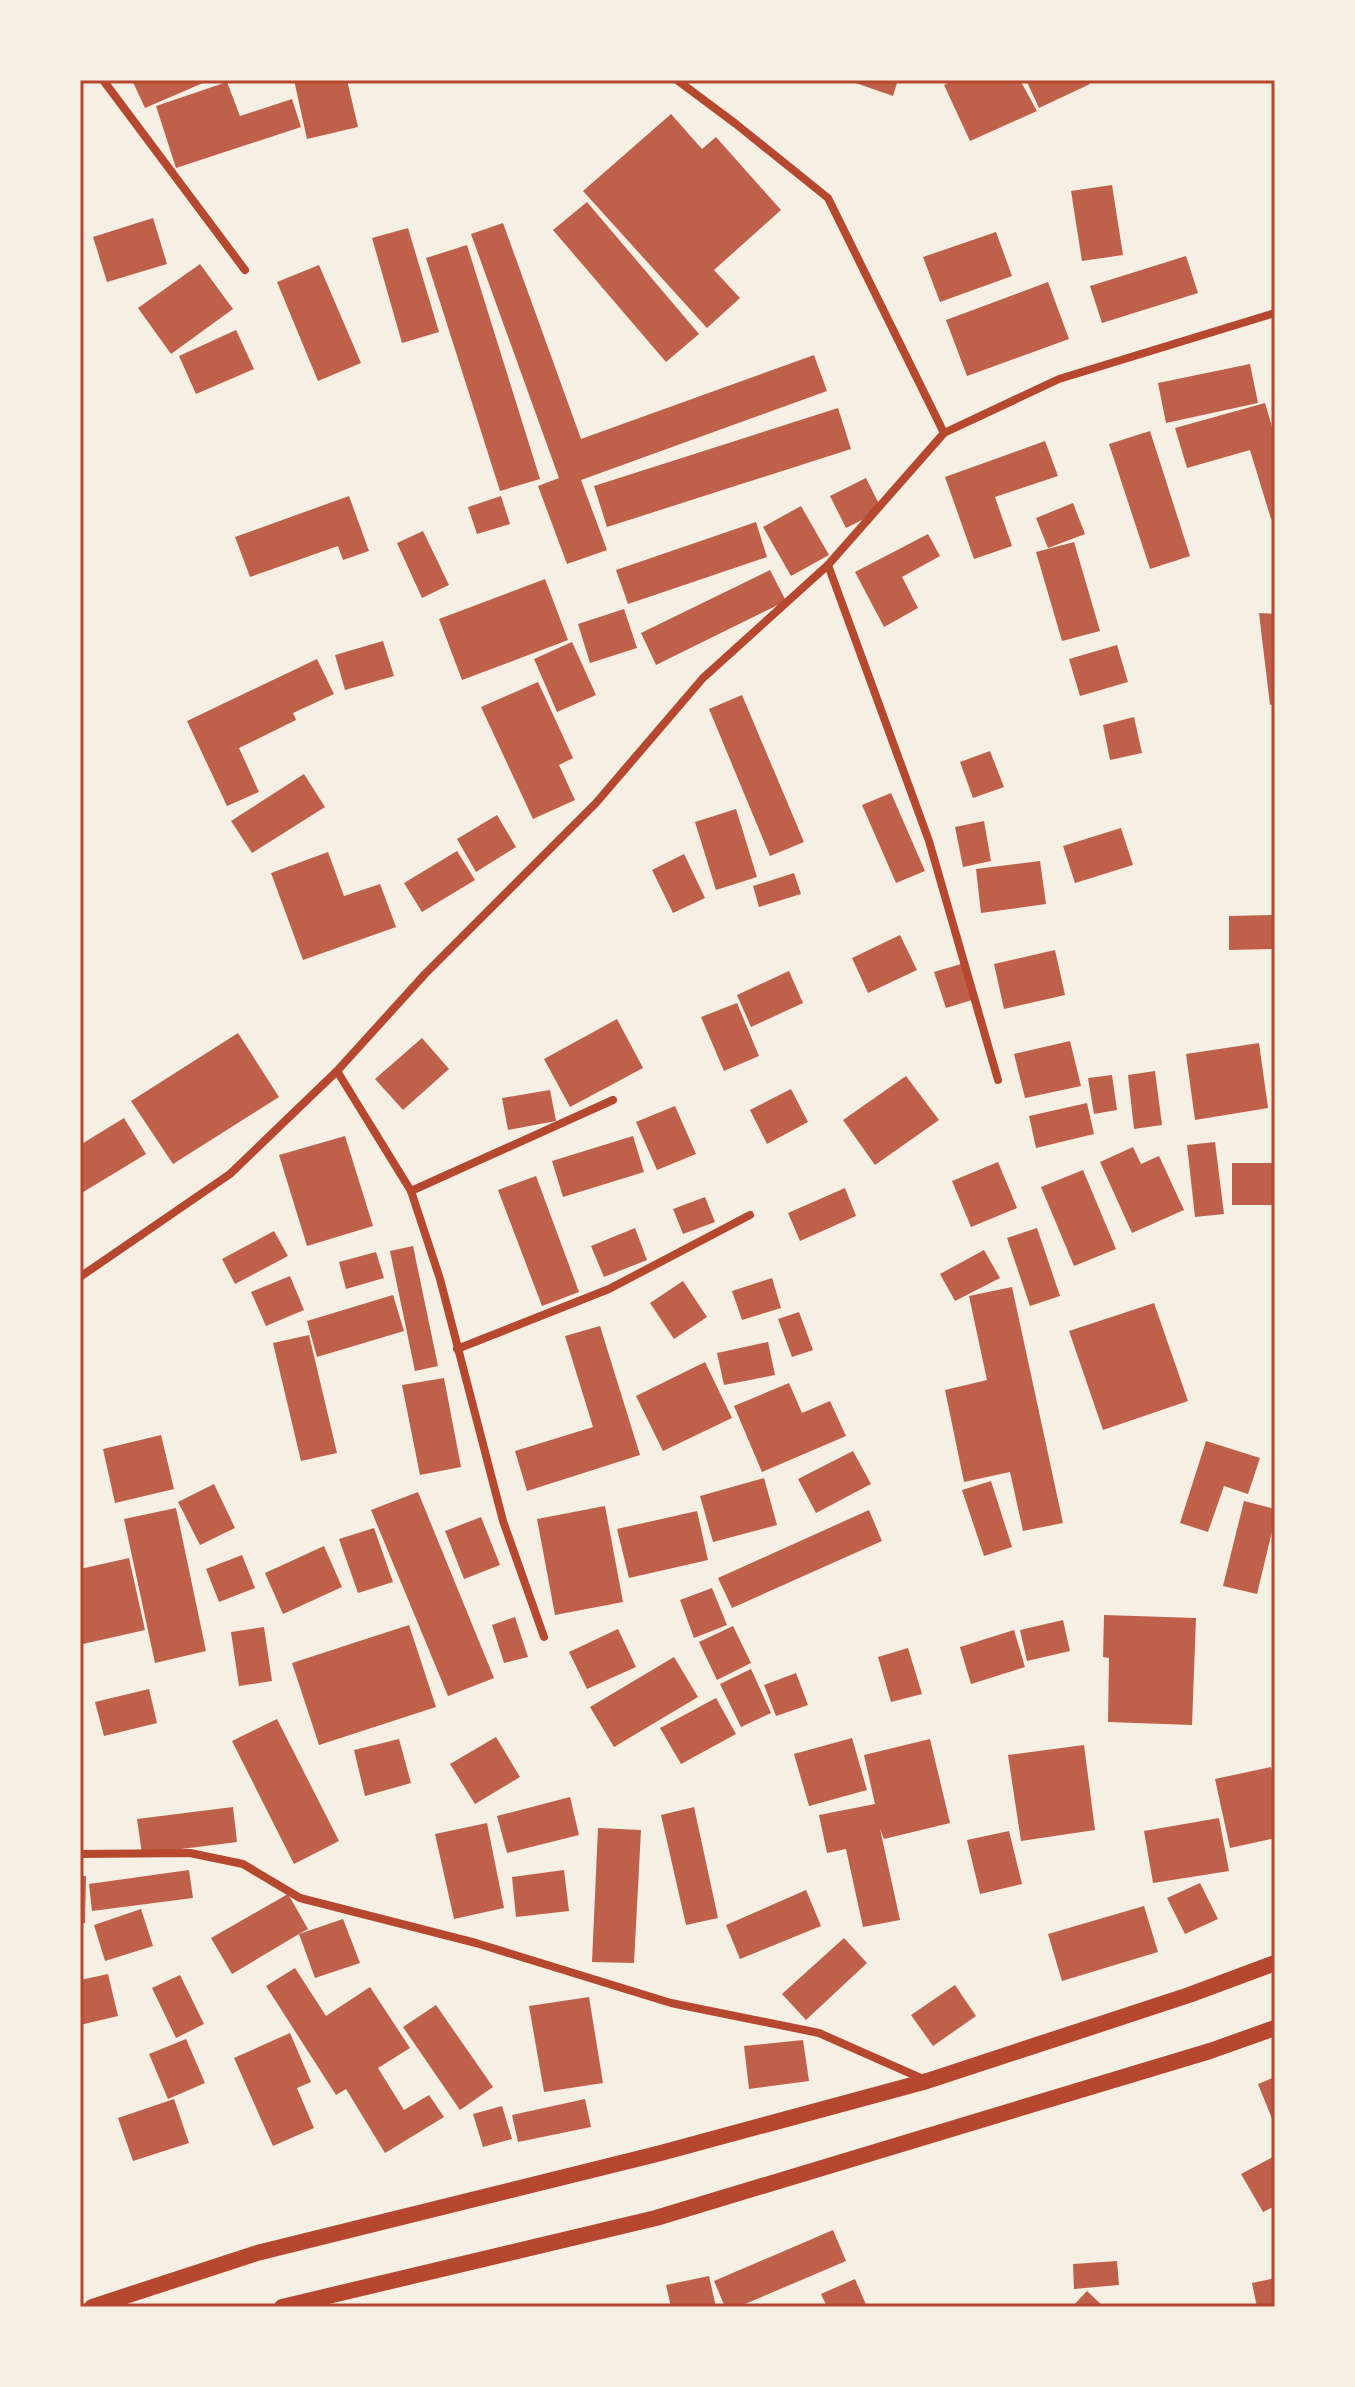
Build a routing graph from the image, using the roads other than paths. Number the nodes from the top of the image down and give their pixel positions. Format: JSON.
{"nodes":[{"id":1,"x":103,"y":80,"type":"edge"},
{"id":2,"x":677,"y":80,"type":"edge"},
{"id":3,"x":245,"y":270,"type":"dead end"},
{"id":4,"x":1275,"y":313,"type":"edge"},
{"id":5,"x":944,"y":433,"type":"junction"},
{"id":6,"x":828,"y":565,"type":"junction"},
{"id":7,"x":337,"y":1071,"type":"junction"},
{"id":8,"x":998,"y":1080,"type":"dead end"},
{"id":9,"x":613,"y":1100,"type":"dead end"},
{"id":10,"x":411,"y":1191,"type":"junction"},
{"id":11,"x":750,"y":1215,"type":"dead end"},
{"id":12,"x":80,"y":1277,"type":"edge"},
{"id":13,"x":457,"y":1349,"type":"junction"},
{"id":14,"x":544,"y":1637,"type":"dead end"},
{"id":15,"x":80,"y":1854,"type":"edge"},
{"id":16,"x":1275,"y":1963,"type":"edge"},
{"id":17,"x":1275,"y":2028,"type":"edge"},
{"id":18,"x":927,"y":2081,"type":"junction"},
{"id":19,"x":92,"y":2307,"type":"edge"},
{"id":20,"x":282,"y":2307,"type":"edge"}],
"edges":[{"from":1,"to":3,"type":"street"},
{"from":2,"to":5,"type":"street"},
{"from":4,"to":5,"type":"street"},
{"from":5,"to":6,"type":"street"},
{"from":6,"to":7,"type":"street"},
{"from":6,"to":8,"type":"street"},
{"from":7,"to":10,"type":"street"},
{"from":7,"to":12,"type":"street"},
{"from":9,"to":10,"type":"street"},
{"from":10,"to":13,"type":"street"},
{"from":11,"to":13,"type":"street"},
{"from":13,"to":14,"type":"street"},
{"from":15,"to":18,"type":"street"},
{"from":16,"to":18,"type":"main road"},
{"from":17,"to":20,"type":"main road"},
{"from":18,"to":19,"type":"main road"}]}
